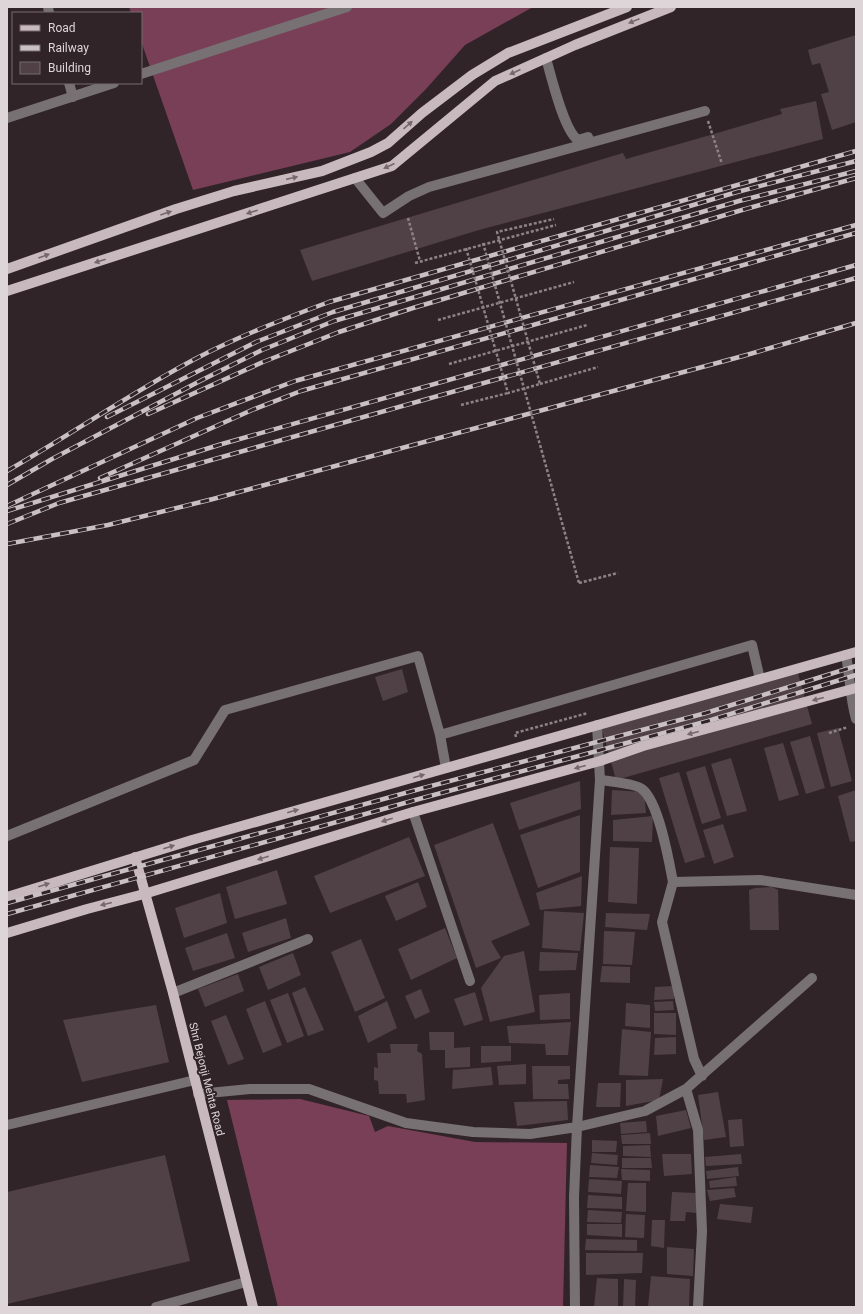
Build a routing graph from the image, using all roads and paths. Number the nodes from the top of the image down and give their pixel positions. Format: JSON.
{"nodes":[{"id":1,"x":347,"y":7,"type":"edge"},
{"id":2,"x":627,"y":7,"type":"edge"},
{"id":3,"x":671,"y":7,"type":"edge"},
{"id":4,"x":546,"y":58,"type":"junction"},
{"id":5,"x":142,"y":74,"type":"edge"},
{"id":6,"x":69,"y":84,"type":"edge"},
{"id":7,"x":111,"y":84,"type":"edge"},
{"id":8,"x":73,"y":97,"type":"junction"},
{"id":9,"x":705,"y":111,"type":"joint"},
{"id":10,"x":7,"y":118,"type":"edge"},
{"id":11,"x":611,"y":136,"type":"junction"},
{"id":12,"x":722,"y":164,"type":"dead end"},
{"id":13,"x":355,"y":178,"type":"junction"},
{"id":14,"x":408,"y":218,"type":"dead end"},
{"id":15,"x":554,"y":219,"type":"dead end"},
{"id":16,"x":556,"y":225,"type":"dead end"},
{"id":17,"x":499,"y":239,"type":"junction"},
{"id":18,"x":483,"y":243,"type":"junction"},
{"id":19,"x":466,"y":248,"type":"junction"},
{"id":20,"x":420,"y":261,"type":"junction"},
{"id":21,"x":415,"y":263,"type":"dead end"},
{"id":22,"x":7,"y":269,"type":"edge"},
{"id":23,"x":574,"y":282,"type":"dead end"},
{"id":24,"x":7,"y":291,"type":"edge"},
{"id":25,"x":517,"y":298,"type":"junction"},
{"id":26,"x":500,"y":303,"type":"junction"},
{"id":27,"x":484,"y":307,"type":"junction"},
{"id":28,"x":438,"y":320,"type":"dead end"},
{"id":29,"x":587,"y":325,"type":"dead end"},
{"id":30,"x":529,"y":341,"type":"junction"},
{"id":31,"x":512,"y":346,"type":"junction"},
{"id":32,"x":496,"y":350,"type":"junction"},
{"id":33,"x":449,"y":364,"type":"dead end"},
{"id":34,"x":598,"y":367,"type":"dead end"},
{"id":35,"x":540,"y":384,"type":"junction"},
{"id":36,"x":523,"y":388,"type":"junction"},
{"id":37,"x":508,"y":393,"type":"junction"},
{"id":38,"x":461,"y":405,"type":"dead end"},
{"id":39,"x":618,"y":573,"type":"dead end"},
{"id":40,"x":851,"y":654,"type":"edge"},
{"id":41,"x":760,"y":679,"type":"junction"},
{"id":42,"x":854,"y":689,"type":"edge"},
{"id":43,"x":853,"y":723,"type":"edge"},
{"id":44,"x":597,"y":724,"type":"junction"},
{"id":45,"x":829,"y":733,"type":"dead end"},
{"id":46,"x":440,"y":735,"type":"junction"},
{"id":47,"x":600,"y":761,"type":"junction"},
{"id":48,"x":446,"y":768,"type":"junction"},
{"id":49,"x":600,"y":780,"type":"junction"},
{"id":50,"x":414,"y":812,"type":"junction"},
{"id":51,"x":7,"y":836,"type":"edge"},
{"id":52,"x":135,"y":857,"type":"junction"},
{"id":53,"x":673,"y":882,"type":"junction"},
{"id":54,"x":144,"y":894,"type":"junction"},
{"id":55,"x":856,"y":895,"type":"edge"},
{"id":56,"x":7,"y":897,"type":"edge"},
{"id":57,"x":7,"y":933,"type":"edge"},
{"id":58,"x":308,"y":939,"type":"dead end"},
{"id":59,"x":812,"y":978,"type":"dead end"},
{"id":60,"x":470,"y":981,"type":"dead end"},
{"id":61,"x":173,"y":992,"type":"junction"},
{"id":62,"x":702,"y":1076,"type":"junction"},
{"id":63,"x":195,"y":1080,"type":"junction"},
{"id":64,"x":686,"y":1089,"type":"junction"},
{"id":65,"x":198,"y":1094,"type":"junction"},
{"id":66,"x":7,"y":1125,"type":"edge"},
{"id":67,"x":577,"y":1127,"type":"junction"},
{"id":68,"x":246,"y":1282,"type":"junction"},
{"id":69,"x":156,"y":1307,"type":"edge"},
{"id":70,"x":253,"y":1307,"type":"edge"},
{"id":71,"x":575,"y":1307,"type":"edge"},
{"id":72,"x":698,"y":1307,"type":"edge"}],
"edges":[{"from":1,"to":5,"type":"street"},
{"from":22,"to":2,"type":"main road","one_way":true},
{"from":3,"to":4,"type":"main road","one_way":true},
{"from":4,"to":11,"type":"street"},
{"from":4,"to":13,"type":"main road","one_way":true},
{"from":6,"to":8,"type":"street"},
{"from":7,"to":8,"type":"street"},
{"from":8,"to":10,"type":"street"},
{"from":9,"to":11,"type":"street"},
{"from":9,"to":12,"type":"path"},
{"from":11,"to":13,"type":"street"},
{"from":13,"to":24,"type":"main road","one_way":true},
{"from":14,"to":20,"type":"path"},
{"from":15,"to":17,"type":"path"},
{"from":16,"to":17,"type":"path"},
{"from":17,"to":18,"type":"path"},
{"from":17,"to":25,"type":"path","bridge":true},
{"from":18,"to":19,"type":"path"},
{"from":18,"to":26,"type":"path","bridge":true},
{"from":19,"to":20,"type":"path"},
{"from":19,"to":27,"type":"path","bridge":true},
{"from":20,"to":21,"type":"path"},
{"from":23,"to":25,"type":"path"},
{"from":25,"to":26,"type":"path"},
{"from":25,"to":30,"type":"path","bridge":true},
{"from":26,"to":27,"type":"path"},
{"from":26,"to":31,"type":"path","bridge":true},
{"from":27,"to":28,"type":"path"},
{"from":27,"to":32,"type":"path","bridge":true},
{"from":29,"to":30,"type":"path"},
{"from":30,"to":31,"type":"path"},
{"from":30,"to":35,"type":"path","bridge":true},
{"from":31,"to":32,"type":"path"},
{"from":31,"to":36,"type":"path","bridge":true},
{"from":32,"to":33,"type":"path"},
{"from":32,"to":37,"type":"path","bridge":true},
{"from":34,"to":35,"type":"path"},
{"from":35,"to":36,"type":"path","bridge":true},
{"from":36,"to":37,"type":"path","bridge":true},
{"from":36,"to":39,"type":"path","bridge":true},
{"from":37,"to":38,"type":"path"},
{"from":40,"to":41,"type":"main road"},
{"from":40,"to":42,"type":"street"},
{"from":41,"to":44,"type":"main road"},
{"from":41,"to":46,"type":"street"},
{"from":42,"to":43,"type":"street"},
{"from":42,"to":47,"type":"main road","one_way":true},
{"from":43,"to":45,"type":"path"},
{"from":44,"to":47,"type":"street"},
{"from":44,"to":48,"type":"main road"},
{"from":46,"to":48,"type":"street"},
{"from":46,"to":51,"type":"street"},
{"from":47,"to":49,"type":"street"},
{"from":47,"to":50,"type":"main road","one_way":true},
{"from":52,"to":48,"type":"main road","one_way":true},
{"from":49,"to":53,"type":"street"},
{"from":49,"to":67,"type":"street"},
{"from":50,"to":54,"type":"main road","one_way":true},
{"from":50,"to":60,"type":"street"},
{"from":52,"to":54,"type":"main road","name":"Shri Bejonji Mehta Road"},
{"from":56,"to":52,"type":"main road","one_way":true},
{"from":53,"to":55,"type":"street"},
{"from":53,"to":62,"type":"street"},
{"from":54,"to":57,"type":"main road","one_way":true},
{"from":54,"to":61,"type":"main road","name":"Shri Bejonji Mehta Road"},
{"from":58,"to":61,"type":"street"},
{"from":59,"to":62,"type":"street"},
{"from":61,"to":63,"type":"main road","name":"Shri Bejonji Mehta Road"},
{"from":62,"to":64,"type":"street"},
{"from":63,"to":65,"type":"main road","name":"Shri Bejonji Mehta Road"},
{"from":63,"to":66,"type":"street"},
{"from":64,"to":67,"type":"street"},
{"from":64,"to":72,"type":"street"},
{"from":65,"to":67,"type":"street"},
{"from":65,"to":68,"type":"main road","name":"Shri Bejonji Mehta Road"},
{"from":67,"to":71,"type":"street"},
{"from":68,"to":69,"type":"street"},
{"from":68,"to":70,"type":"main road","name":"Shri Bejonji Mehta Road"}]}
